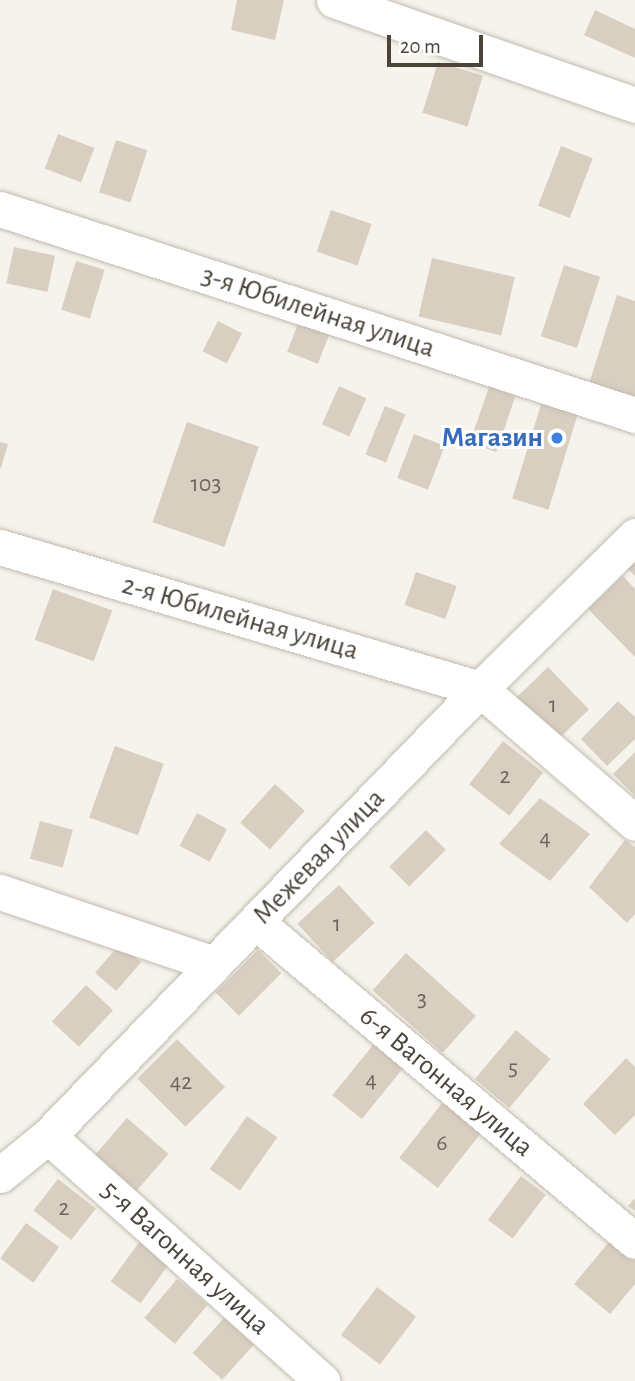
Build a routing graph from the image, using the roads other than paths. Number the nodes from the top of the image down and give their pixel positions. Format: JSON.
{"nodes":[{"id":1,"x":334,"y":0,"type":"edge"},
{"id":2,"x":635,"y":105,"type":"edge"},
{"id":3,"x":0,"y":209,"type":"edge"},
{"id":4,"x":635,"y":415,"type":"edge"},
{"id":5,"x":635,"y":536,"type":"edge"},
{"id":6,"x":0,"y":547,"type":"edge"},
{"id":7,"x":480,"y":689,"type":"junction"},
{"id":8,"x":635,"y":823,"type":"edge"},
{"id":9,"x":0,"y":892,"type":"edge"},
{"id":10,"x":257,"y":922,"type":"junction"},
{"id":11,"x":214,"y":964,"type":"junction"},
{"id":12,"x":48,"y":1136,"type":"junction"},
{"id":13,"x":0,"y":1175,"type":"edge"},
{"id":14,"x":635,"y":1241,"type":"edge"},
{"id":15,"x":322,"y":1381,"type":"edge"}],
"edges":[{"from":1,"to":2,"type":"street"},
{"from":3,"to":4,"type":"street","name":"3-я Юбилейная улица"},
{"from":5,"to":7,"type":"street","name":"Межевая улица"},
{"from":6,"to":7,"type":"street","name":"2-я Юбилейная улица"},
{"from":7,"to":8,"type":"street"},
{"from":7,"to":10,"type":"street","name":"Межевая улица"},
{"from":9,"to":11,"type":"street"},
{"from":10,"to":11,"type":"street","name":"Межевая улица"},
{"from":10,"to":14,"type":"street","name":"6-я Вагонная улица"},
{"from":11,"to":12,"type":"street","name":"Межевая улица"},
{"from":12,"to":13,"type":"street","name":"Межевая улица"},
{"from":12,"to":15,"type":"street","name":"5-я Вагонная улица"}]}
